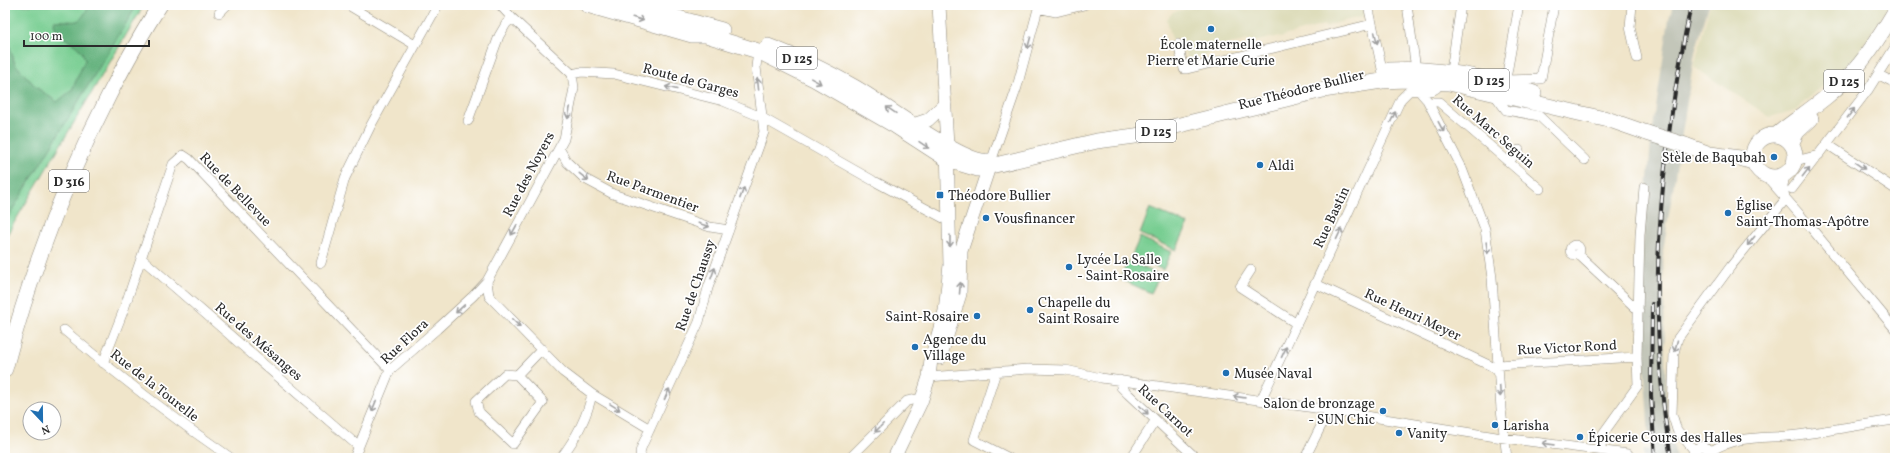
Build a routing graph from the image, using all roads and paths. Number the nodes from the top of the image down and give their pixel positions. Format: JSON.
{"nodes":[{"id":1,"x":151,"y":5,"type":"edge"},
{"id":2,"x":160,"y":5,"type":"edge"},
{"id":3,"x":227,"y":5,"type":"edge"},
{"id":4,"x":348,"y":5,"type":"edge"},
{"id":5,"x":438,"y":5,"type":"edge"},
{"id":6,"x":500,"y":5,"type":"edge"},
{"id":7,"x":506,"y":5,"type":"edge"},
{"id":8,"x":587,"y":5,"type":"edge"},
{"id":9,"x":631,"y":5,"type":"edge"},
{"id":10,"x":939,"y":5,"type":"edge"},
{"id":11,"x":1084,"y":5,"type":"edge"},
{"id":12,"x":1368,"y":5,"type":"edge"},
{"id":13,"x":1407,"y":5,"type":"edge"},
{"id":14,"x":1461,"y":5,"type":"edge"},
{"id":15,"x":1519,"y":5,"type":"edge"},
{"id":16,"x":1554,"y":5,"type":"edge"},
{"id":17,"x":1632,"y":5,"type":"edge"},
{"id":18,"x":1039,"y":7,"type":"edge"},
{"id":19,"x":1895,"y":11,"type":"edge"},
{"id":20,"x":219,"y":12,"type":"dead end"},
{"id":21,"x":511,"y":17,"type":"junction"},
{"id":22,"x":1895,"y":18,"type":"edge"},
{"id":23,"x":1372,"y":24,"type":"junction"},
{"id":24,"x":1178,"y":44,"type":"dead end"},
{"id":25,"x":415,"y":45,"type":"junction"},
{"id":26,"x":1895,"y":47,"type":"edge"},
{"id":27,"x":758,"y":51,"type":"junction"},
{"id":28,"x":1637,"y":58,"type":"dead end"},
{"id":29,"x":577,"y":73,"type":"junction"},
{"id":30,"x":1879,"y":75,"type":"junction"},
{"id":31,"x":1384,"y":76,"type":"junction"},
{"id":32,"x":1445,"y":77,"type":"junction"},
{"id":33,"x":1418,"y":80,"type":"junction"},
{"id":34,"x":1895,"y":83,"type":"edge"},
{"id":35,"x":1503,"y":86,"type":"junction"},
{"id":36,"x":1428,"y":102,"type":"junction"},
{"id":37,"x":945,"y":104,"type":"junction"},
{"id":38,"x":761,"y":117,"type":"junction"},
{"id":39,"x":468,"y":121,"type":"dead end"},
{"id":40,"x":913,"y":125,"type":"junction"},
{"id":41,"x":1783,"y":139,"type":"junction"},
{"id":42,"x":1757,"y":143,"type":"junction"},
{"id":43,"x":1828,"y":144,"type":"junction"},
{"id":44,"x":947,"y":145,"type":"junction"},
{"id":45,"x":1692,"y":147,"type":"junction"},
{"id":46,"x":559,"y":148,"type":"junction"},
{"id":47,"x":1519,"y":150,"type":"dead end"},
{"id":48,"x":1819,"y":155,"type":"junction"},
{"id":49,"x":948,"y":160,"type":"junction"},
{"id":50,"x":1506,"y":160,"type":"junction"},
{"id":51,"x":1585,"y":160,"type":"dead end"},
{"id":52,"x":1795,"y":161,"type":"junction"},
{"id":53,"x":990,"y":162,"type":"junction"},
{"id":54,"x":1753,"y":162,"type":"junction"},
{"id":55,"x":1785,"y":174,"type":"junction"},
{"id":56,"x":1766,"y":176,"type":"junction"},
{"id":57,"x":1644,"y":187,"type":"dead end"},
{"id":58,"x":1540,"y":189,"type":"dead end"},
{"id":59,"x":1895,"y":189,"type":"edge"},
{"id":60,"x":1792,"y":190,"type":"dead end"},
{"id":61,"x":1785,"y":200,"type":"junction"},
{"id":62,"x":949,"y":221,"type":"junction"},
{"id":63,"x":729,"y":230,"type":"junction"},
{"id":64,"x":1578,"y":254,"type":"dead end"},
{"id":65,"x":141,"y":258,"type":"junction"},
{"id":66,"x":321,"y":263,"type":"dead end"},
{"id":67,"x":1251,"y":270,"type":"dead end"},
{"id":68,"x":487,"y":281,"type":"junction"},
{"id":69,"x":1316,"y":284,"type":"junction"},
{"id":70,"x":1639,"y":311,"type":"junction"},
{"id":71,"x":1296,"y":324,"type":"junction"},
{"id":72,"x":1895,"y":329,"type":"edge"},
{"id":73,"x":64,"y":330,"type":"dead end"},
{"id":74,"x":5,"y":339,"type":"edge"},
{"id":75,"x":542,"y":349,"type":"junction"},
{"id":76,"x":1637,"y":357,"type":"junction"},
{"id":77,"x":103,"y":363,"type":"junction"},
{"id":78,"x":1498,"y":368,"type":"junction"},
{"id":79,"x":5,"y":369,"type":"edge"},
{"id":80,"x":390,"y":370,"type":"junction"},
{"id":81,"x":996,"y":372,"type":"junction"},
{"id":82,"x":517,"y":375,"type":"junction"},
{"id":83,"x":929,"y":377,"type":"junction"},
{"id":84,"x":1120,"y":380,"type":"junction"},
{"id":85,"x":592,"y":394,"type":"junction"},
{"id":86,"x":923,"y":398,"type":"junction"},
{"id":87,"x":1261,"y":400,"type":"junction"},
{"id":88,"x":1329,"y":410,"type":"junction"},
{"id":89,"x":1895,"y":420,"type":"edge"},
{"id":90,"x":1155,"y":421,"type":"junction"},
{"id":91,"x":650,"y":429,"type":"junction"},
{"id":92,"x":1504,"y":438,"type":"junction"},
{"id":93,"x":358,"y":446,"type":"junction"},
{"id":94,"x":1601,"y":450,"type":"junction"},
{"id":95,"x":1693,"y":454,"type":"edge"},
{"id":96,"x":1711,"y":455,"type":"edge"},
{"id":97,"x":1629,"y":456,"type":"edge"},
{"id":98,"x":231,"y":458,"type":"edge"},
{"id":99,"x":354,"y":458,"type":"edge"},
{"id":100,"x":560,"y":458,"type":"edge"},
{"id":101,"x":642,"y":458,"type":"edge"},
{"id":102,"x":850,"y":458,"type":"edge"},
{"id":103,"x":894,"y":458,"type":"edge"},
{"id":104,"x":1010,"y":458,"type":"edge"},
{"id":105,"x":1132,"y":458,"type":"edge"},
{"id":106,"x":1196,"y":458,"type":"edge"},
{"id":107,"x":1305,"y":458,"type":"edge"},
{"id":108,"x":1507,"y":458,"type":"edge"}],
"edges":[{"from":1,"to":74,"type":"main road","number":"D 316"},
{"from":2,"to":79,"type":"main road","number":"D 316"},
{"from":3,"to":20,"type":"street"},
{"from":4,"to":25,"type":"street"},
{"from":5,"to":25,"type":"street"},
{"from":6,"to":21,"type":"street"},
{"from":7,"to":21,"type":"street"},
{"from":8,"to":27,"type":"main road","number":"D 125","one_way":true},
{"from":40,"to":9,"type":"main road","number":"D 125","one_way":true},
{"from":10,"to":37,"type":"main road"},
{"from":11,"to":18,"type":"street"},
{"from":12,"to":23,"type":"street"},
{"from":13,"to":33,"type":"street"},
{"from":14,"to":32,"type":"street"},
{"from":15,"to":35,"type":"street"},
{"from":16,"to":35,"type":"street"},
{"from":17,"to":28,"type":"street"},
{"from":18,"to":53,"type":"street","one_way":true},
{"from":19,"to":41,"type":"main road","number":"D 125"},
{"from":21,"to":29,"type":"street"},
{"from":21,"to":39,"type":"street"},
{"from":22,"to":41,"type":"main road","number":"D 125"},
{"from":23,"to":24,"type":"street"},
{"from":23,"to":31,"type":"street","one_way":true},
{"from":25,"to":66,"type":"street"},
{"from":26,"to":30,"type":"street"},
{"from":38,"to":27,"type":"street","name":"Rue de Chaussy","one_way":true},
{"from":27,"to":49,"type":"main road","number":"D 125","one_way":true},
{"from":38,"to":29,"type":"street","name":"Route de Garges","one_way":true},
{"from":29,"to":46,"type":"street","name":"Rue des Noyers","one_way":true},
{"from":30,"to":34,"type":"street"},
{"from":43,"to":30,"type":"street","one_way":true},
{"from":31,"to":33,"type":"main road","name":"Rue Théodore Bullier","number":"D 125"},
{"from":31,"to":53,"type":"main road","name":"Rue Théodore Bullier","number":"D 125"},
{"from":32,"to":33,"type":"main road","name":"Rue Théodore Bullier","number":"D 125"},
{"from":32,"to":33,"type":"street","name":"Rue Bastin"},
{"from":32,"to":35,"type":"main road","name":"Rue Théodore Bullier","number":"D 125"},
{"from":33,"to":36,"type":"street"},
{"from":69,"to":33,"type":"street","name":"Rue Bastin","one_way":true},
{"from":35,"to":45,"type":"main road","name":"Rue Théodore Bullier","number":"D 125","bridge":true},
{"from":35,"to":51,"type":"street"},
{"from":36,"to":50,"type":"street","name":"Rue Marc Seguin"},
{"from":36,"to":78,"type":"street","one_way":true},
{"from":37,"to":40,"type":"main road"},
{"from":37,"to":44,"type":"main road"},
{"from":38,"to":62,"type":"street","name":"Route de Garges"},
{"from":63,"to":38,"type":"street","name":"Rue de Chaussy","one_way":true},
{"from":40,"to":44,"type":"main road","number":"D 125"},
{"from":41,"to":42,"type":"main road"},
{"from":41,"to":52,"type":"main road"},
{"from":42,"to":45,"type":"main road","name":"Rue Théodore Bullier","number":"D 125"},
{"from":42,"to":54,"type":"main road"},
{"from":43,"to":48,"type":"street"},
{"from":43,"to":59,"type":"street","one_way":true},
{"from":44,"to":49,"type":"main road"},
{"from":44,"to":53,"type":"main road","number":"D 125"},
{"from":45,"to":54,"type":"main road","name":"Rue Théodore Bullier","number":"D 125"},
{"from":46,"to":63,"type":"street","name":"Rue Parmentier","one_way":true},
{"from":46,"to":68,"type":"street","name":"Rue des Noyers","one_way":true},
{"from":47,"to":50,"type":"street"},
{"from":48,"to":52,"type":"street"},
{"from":60,"to":48,"type":"street","one_way":true},
{"from":49,"to":53,"type":"main road","number":"D 125"},
{"from":49,"to":62,"type":"main road"},
{"from":50,"to":58,"type":"street","name":"Rue Marc Seguin"},
{"from":52,"to":55,"type":"main road"},
{"from":83,"to":53,"type":"main road","one_way":true},
{"from":54,"to":56,"type":"main road"},
{"from":55,"to":56,"type":"main road"},
{"from":55,"to":61,"type":"street"},
{"from":56,"to":61,"type":"street"},
{"from":57,"to":70,"type":"street"},
{"from":61,"to":72,"type":"street"},
{"from":61,"to":95,"type":"street","one_way":true},
{"from":62,"to":83,"type":"main road","one_way":true},
{"from":91,"to":63,"type":"street","name":"Rue de Chaussy","one_way":true},
{"from":64,"to":70,"type":"street"},
{"from":65,"to":77,"type":"street","name":"Rue de Bellevue"},
{"from":65,"to":80,"type":"street","name":"Rue de Bellevue"},
{"from":65,"to":93,"type":"street","name":"Rue des Mésanges"},
{"from":67,"to":71,"type":"street"},
{"from":68,"to":75,"type":"street","one_way":true},
{"from":68,"to":80,"type":"street","name":"Rue Flora","one_way":true},
{"from":69,"to":71,"type":"street","name":"Rue Bastin"},
{"from":69,"to":78,"type":"street","name":"Rue Henri Meyer"},
{"from":70,"to":76,"type":"street"},
{"from":87,"to":71,"type":"street","name":"Rue Bastin","one_way":true},
{"from":73,"to":77,"type":"street","name":"Rue de la Tourelle"},
{"from":75,"to":82,"type":"street"},
{"from":75,"to":85,"type":"street"},
{"from":76,"to":78,"type":"street","name":"Rue Victor Rond"},
{"from":76,"to":94,"type":"street"},
{"from":77,"to":98,"type":"street","name":"Rue de la Tourelle"},
{"from":78,"to":92,"type":"street","one_way":true},
{"from":80,"to":93,"type":"street","name":"Rue Flora","one_way":true},
{"from":81,"to":83,"type":"street"},
{"from":81,"to":84,"type":"street"},
{"from":81,"to":104,"type":"street"},
{"from":82,"to":82,"type":"street"},
{"from":83,"to":86,"type":"main road"},
{"from":87,"to":84,"type":"street","one_way":true},
{"from":84,"to":90,"type":"street","name":"Rue Carnot","one_way":true},
{"from":85,"to":91,"type":"street","one_way":true},
{"from":85,"to":100,"type":"street"},
{"from":86,"to":102,"type":"street","one_way":true},
{"from":86,"to":103,"type":"main road"},
{"from":87,"to":88,"type":"street"},
{"from":88,"to":92,"type":"street"},
{"from":88,"to":107,"type":"street"},
{"from":89,"to":96,"type":"street"},
{"from":90,"to":105,"type":"street"},
{"from":90,"to":106,"type":"street","name":"Rue Carnot"},
{"from":91,"to":101,"type":"street","name":"Rue de Chaussy"},
{"from":94,"to":92,"type":"street","one_way":true},
{"from":92,"to":108,"type":"street"},
{"from":93,"to":99,"type":"street","name":"Rue Flora"},
{"from":94,"to":97,"type":"street"},
{"from":95,"to":96,"type":"street"}]}
